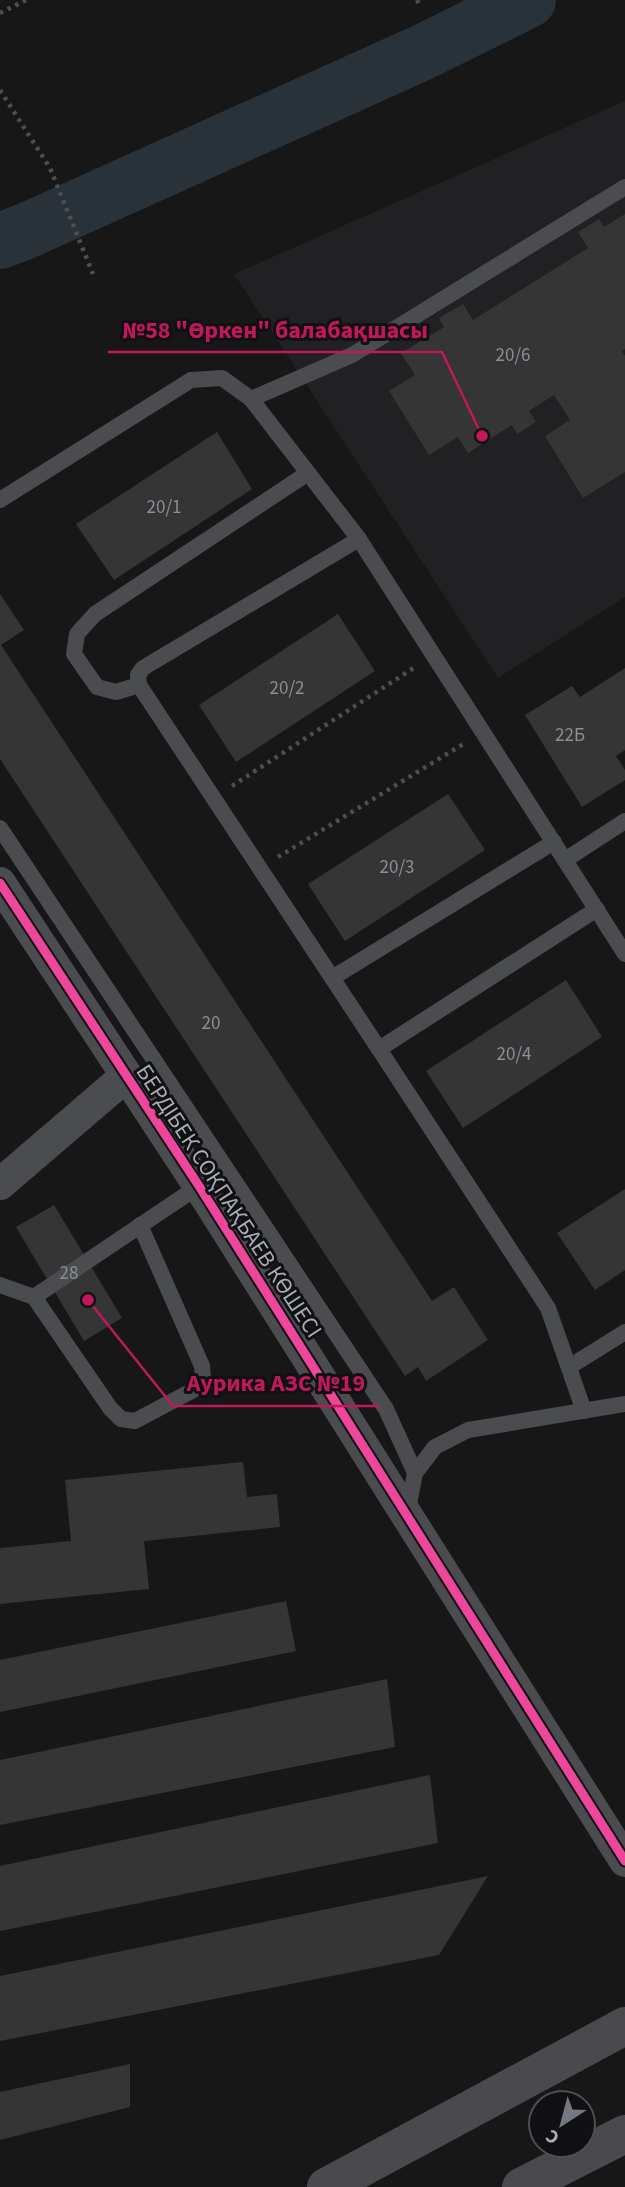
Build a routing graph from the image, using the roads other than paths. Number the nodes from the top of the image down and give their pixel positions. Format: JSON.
{"nodes":[{"id":1,"x":625,"y":187,"type":"edge"},
{"id":2,"x":251,"y":399,"type":"junction"},
{"id":3,"x":308,"y":473,"type":"junction"},
{"id":4,"x":0,"y":499,"type":"edge"},
{"id":5,"x":359,"y":539,"type":"junction"},
{"id":6,"x":139,"y":685,"type":"junction"},
{"id":7,"x":625,"y":821,"type":"edge"},
{"id":8,"x":0,"y":828,"type":"edge"},
{"id":9,"x":554,"y":842,"type":"junction"},
{"id":10,"x":565,"y":860,"type":"junction"},
{"id":11,"x":0,"y":883,"type":"edge"},
{"id":12,"x":597,"y":909,"type":"junction"},
{"id":13,"x":625,"y":954,"type":"edge"},
{"id":14,"x":332,"y":978,"type":"junction"},
{"id":15,"x":379,"y":1049,"type":"junction"},
{"id":16,"x":125,"y":1076,"type":"junction"},
{"id":17,"x":0,"y":1184,"type":"edge"},
{"id":18,"x":199,"y":1186,"type":"junction"},
{"id":19,"x":139,"y":1224,"type":"junction"},
{"id":20,"x":0,"y":1285,"type":"edge"},
{"id":21,"x":34,"y":1297,"type":"junction"},
{"id":22,"x":625,"y":1332,"type":"edge"},
{"id":23,"x":569,"y":1367,"type":"junction"},
{"id":24,"x":625,"y":1404,"type":"edge"},
{"id":25,"x":584,"y":1411,"type":"junction"},
{"id":26,"x":415,"y":1474,"type":"junction"},
{"id":27,"x":407,"y":1514,"type":"junction"},
{"id":28,"x":625,"y":1861,"type":"edge"},
{"id":29,"x":625,"y":2026,"type":"edge"},
{"id":30,"x":625,"y":2134,"type":"edge"},
{"id":31,"x":326,"y":2187,"type":"edge"},
{"id":32,"x":521,"y":2187,"type":"edge"}],
"edges":[{"from":1,"to":2,"type":"lane"},
{"from":2,"to":3,"type":"lane"},
{"from":2,"to":4,"type":"lane"},
{"from":3,"to":5,"type":"lane"},
{"from":3,"to":6,"type":"lane"},
{"from":5,"to":6,"type":"lane"},
{"from":5,"to":9,"type":"lane"},
{"from":6,"to":14,"type":"lane"},
{"from":7,"to":10,"type":"lane"},
{"from":8,"to":26,"type":"lane"},
{"from":9,"to":10,"type":"lane"},
{"from":9,"to":14,"type":"lane"},
{"from":10,"to":12,"type":"lane"},
{"from":11,"to":16,"type":"street","name":"БЕРДІБЕК СОҚПАҚБАЕВ КӨШЕСІ"},
{"from":12,"to":13,"type":"lane"},
{"from":12,"to":15,"type":"lane"},
{"from":14,"to":15,"type":"lane"},
{"from":15,"to":23,"type":"lane"},
{"from":16,"to":17,"type":"street"},
{"from":16,"to":18,"type":"street","name":"БЕРДІБЕК СОҚПАҚБАЕВ КӨШЕСІ"},
{"from":18,"to":19,"type":"lane"},
{"from":18,"to":27,"type":"street","name":"БЕРДІБЕК СОҚПАҚБАЕВ КӨШЕСІ"},
{"from":19,"to":21,"type":"lane"},
{"from":19,"to":21,"type":"lane"},
{"from":20,"to":21,"type":"lane"},
{"from":22,"to":23,"type":"lane"},
{"from":23,"to":25,"type":"lane"},
{"from":24,"to":25,"type":"lane"},
{"from":25,"to":26,"type":"lane"},
{"from":26,"to":27,"type":"lane"},
{"from":27,"to":28,"type":"street","name":"БЕРДІБЕК СОҚПАҚБАЕВ КӨШЕСІ"},
{"from":29,"to":31,"type":"main road"},
{"from":30,"to":32,"type":"main road"}]}
